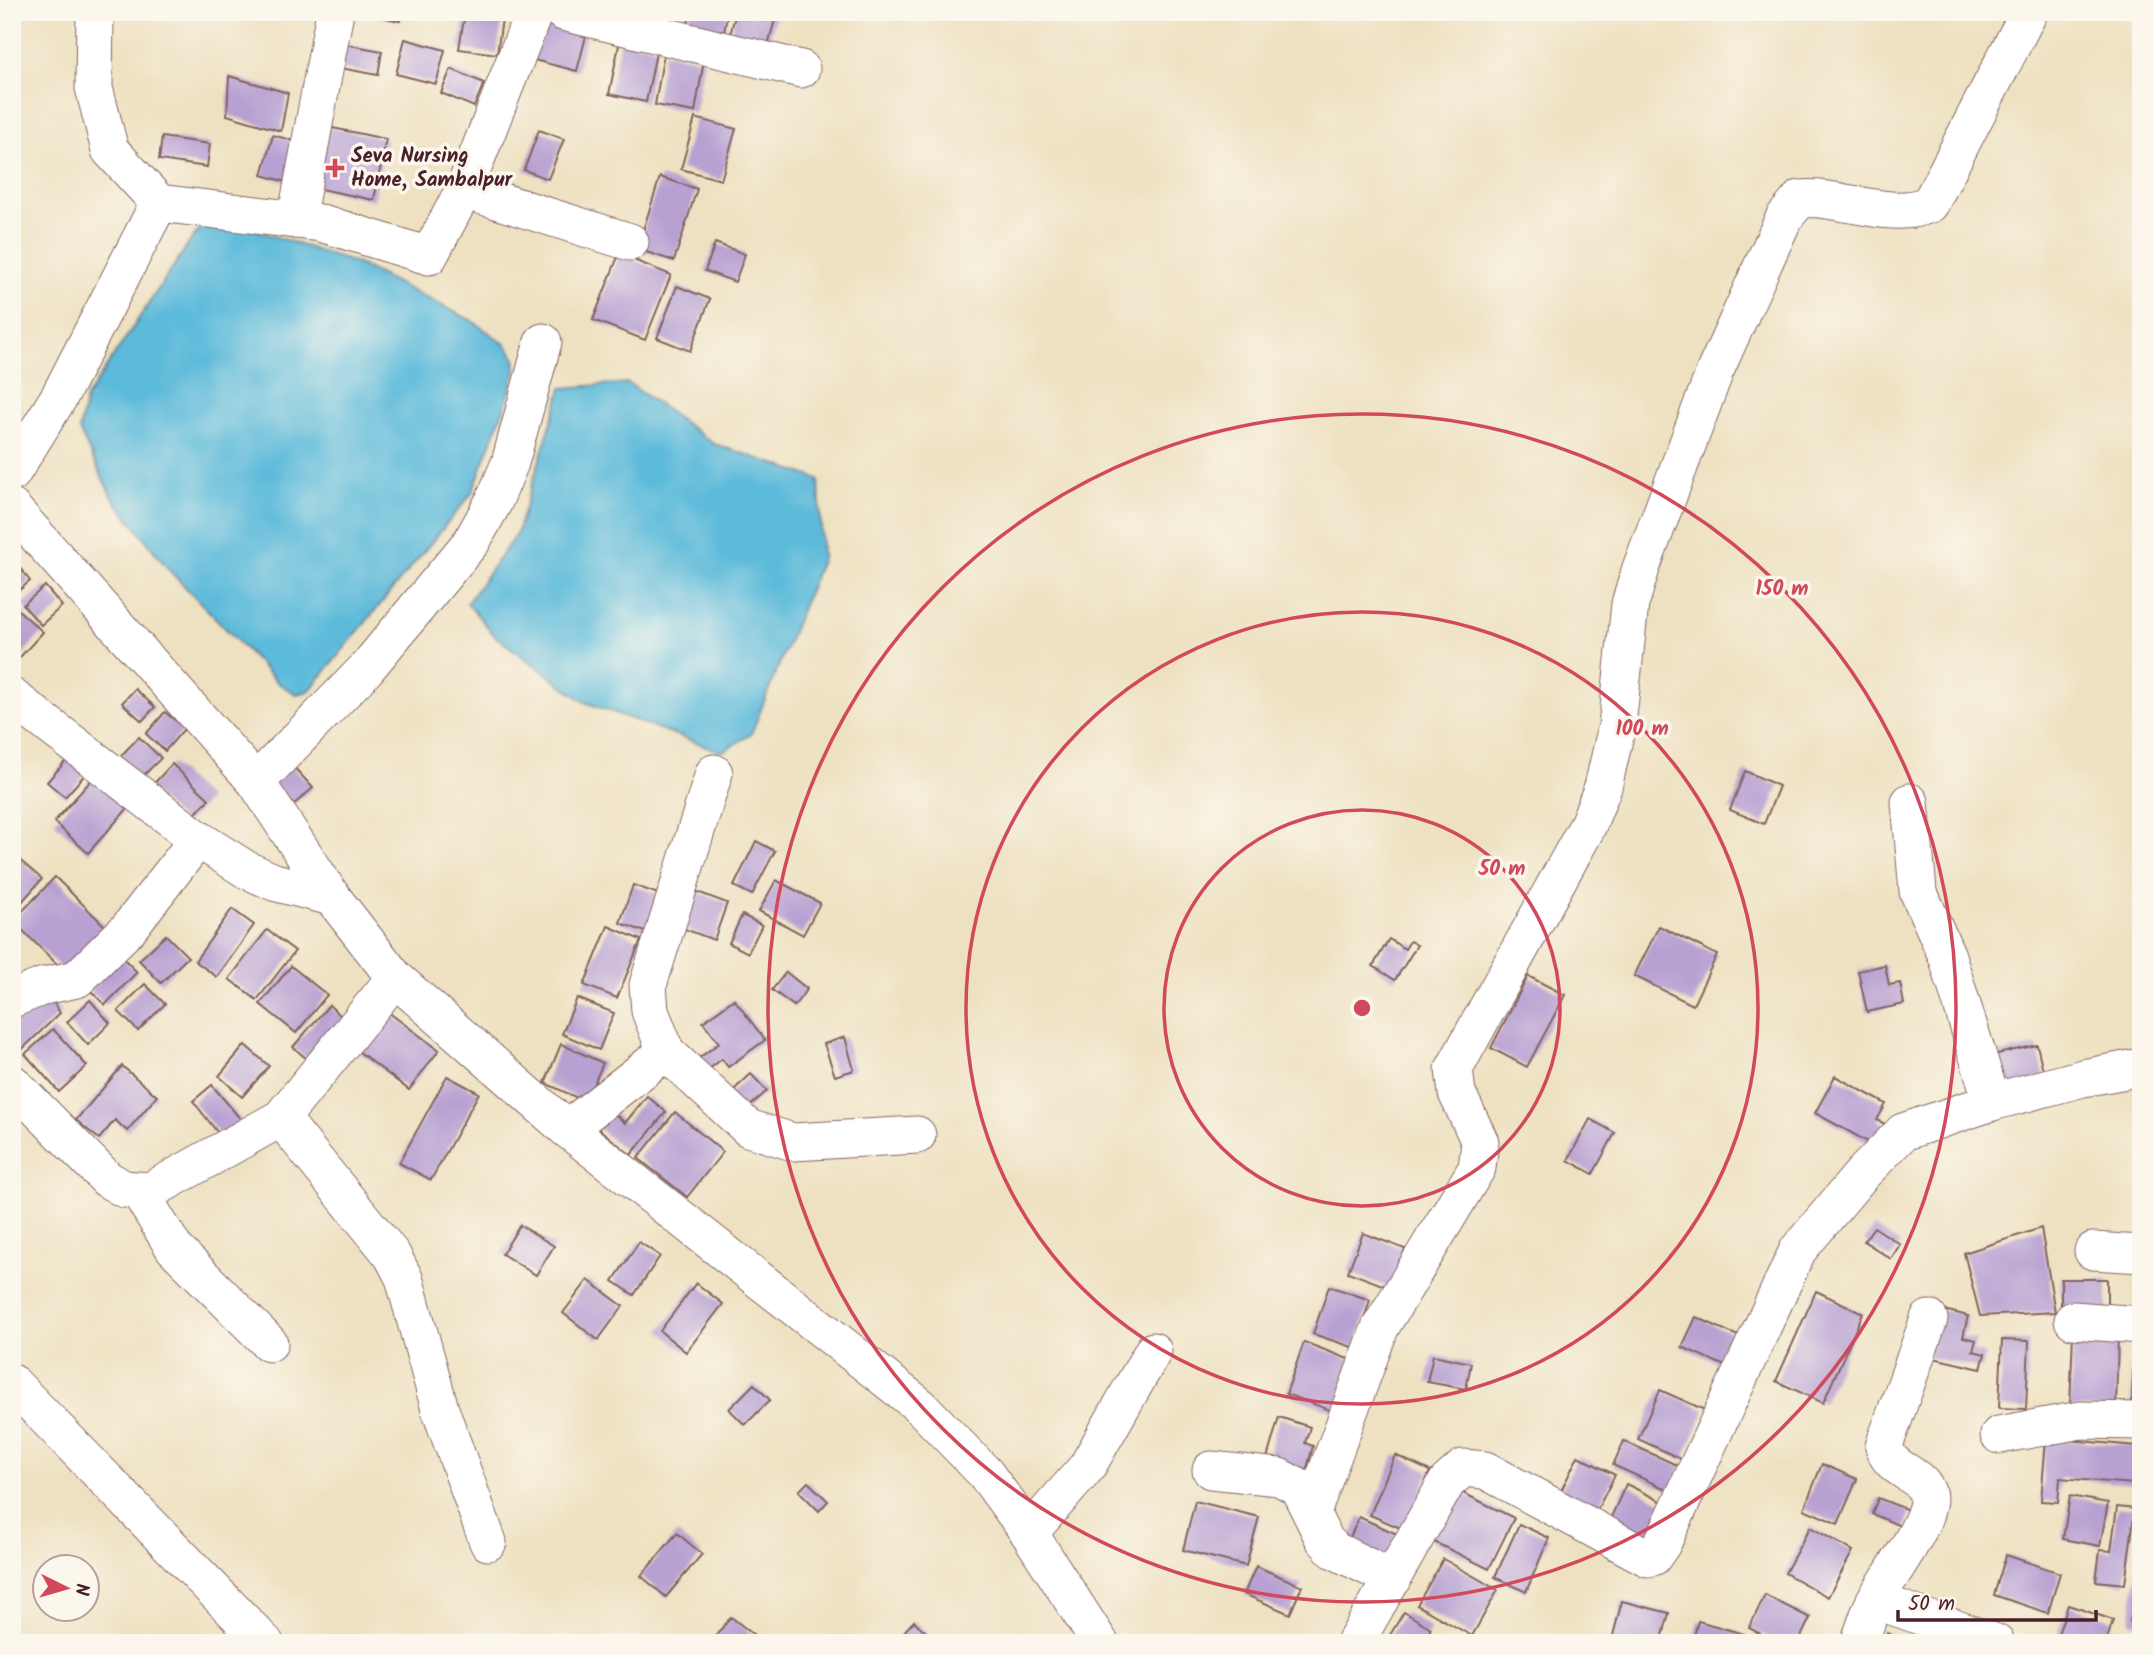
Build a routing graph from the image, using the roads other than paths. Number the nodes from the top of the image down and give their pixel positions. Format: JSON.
{"nodes":[{"id":1,"x":95,"y":12,"type":"edge"},
{"id":2,"x":335,"y":12,"type":"edge"},
{"id":3,"x":534,"y":12,"type":"edge"},
{"id":4,"x":563,"y":12,"type":"edge"},
{"id":5,"x":2029,"y":12,"type":"edge"},
{"id":6,"x":801,"y":69,"type":"dead end"},
{"id":7,"x":464,"y":190,"type":"junction"},
{"id":8,"x":159,"y":203,"type":"junction"},
{"id":9,"x":296,"y":220,"type":"junction"},
{"id":10,"x":630,"y":242,"type":"dead end"},
{"id":11,"x":542,"y":342,"type":"dead end"},
{"id":12,"x":12,"y":473,"type":"edge"},
{"id":13,"x":12,"y":508,"type":"edge"},
{"id":14,"x":12,"y":697,"type":"edge"},
{"id":15,"x":715,"y":773,"type":"dead end"},
{"id":16,"x":256,"y":782,"type":"junction"},
{"id":17,"x":1910,"y":802,"type":"dead end"},
{"id":18,"x":198,"y":839,"type":"junction"},
{"id":19,"x":332,"y":897,"type":"junction"},
{"id":20,"x":395,"y":978,"type":"junction"},
{"id":21,"x":12,"y":999,"type":"edge"},
{"id":22,"x":666,"y":1052,"type":"junction"},
{"id":23,"x":2141,"y":1067,"type":"edge"},
{"id":24,"x":12,"y":1083,"type":"edge"},
{"id":25,"x":1992,"y":1102,"type":"junction"},
{"id":26,"x":281,"y":1118,"type":"junction"},
{"id":27,"x":567,"y":1129,"type":"junction"},
{"id":28,"x":918,"y":1135,"type":"dead end"},
{"id":29,"x":139,"y":1191,"type":"junction"},
{"id":30,"x":2093,"y":1251,"type":"dead end"},
{"id":31,"x":2141,"y":1254,"type":"edge"},
{"id":32,"x":1929,"y":1319,"type":"dead end"},
{"id":33,"x":2073,"y":1320,"type":"dead end"},
{"id":34,"x":2141,"y":1325,"type":"edge"},
{"id":35,"x":269,"y":1343,"type":"dead end"},
{"id":36,"x":1153,"y":1350,"type":"dead end"},
{"id":37,"x":12,"y":1382,"type":"edge"},
{"id":38,"x":2141,"y":1420,"type":"edge"},
{"id":39,"x":2000,"y":1434,"type":"dead end"},
{"id":40,"x":1211,"y":1470,"type":"dead end"},
{"id":41,"x":1312,"y":1512,"type":"junction"},
{"id":42,"x":1029,"y":1533,"type":"junction"},
{"id":43,"x":488,"y":1542,"type":"dead end"},
{"id":44,"x":1393,"y":1579,"type":"junction"},
{"id":45,"x":1875,"y":1601,"type":"junction"},
{"id":46,"x":265,"y":1643,"type":"edge"},
{"id":47,"x":1101,"y":1643,"type":"edge"},
{"id":48,"x":1355,"y":1643,"type":"edge"},
{"id":49,"x":1859,"y":1643,"type":"edge"},
{"id":50,"x":1996,"y":1643,"type":"edge"}],
"edges":[{"from":1,"to":8,"type":"street"},
{"from":2,"to":9,"type":"street"},
{"from":3,"to":7,"type":"street"},
{"from":4,"to":6,"type":"street"},
{"from":5,"to":41,"type":"street"},
{"from":7,"to":9,"type":"street"},
{"from":7,"to":10,"type":"street"},
{"from":8,"to":9,"type":"street"},
{"from":8,"to":12,"type":"street"},
{"from":11,"to":16,"type":"street"},
{"from":13,"to":16,"type":"street"},
{"from":14,"to":18,"type":"street"},
{"from":15,"to":22,"type":"street"},
{"from":16,"to":19,"type":"street"},
{"from":17,"to":25,"type":"street"},
{"from":18,"to":19,"type":"street"},
{"from":18,"to":21,"type":"street"},
{"from":19,"to":20,"type":"street"},
{"from":20,"to":26,"type":"street"},
{"from":20,"to":27,"type":"street"},
{"from":22,"to":27,"type":"street"},
{"from":22,"to":28,"type":"street"},
{"from":23,"to":25,"type":"street"},
{"from":24,"to":29,"type":"street"},
{"from":25,"to":44,"type":"street"},
{"from":26,"to":29,"type":"street"},
{"from":26,"to":43,"type":"street"},
{"from":27,"to":42,"type":"street"},
{"from":29,"to":35,"type":"street"},
{"from":30,"to":31,"type":"street"},
{"from":32,"to":45,"type":"street"},
{"from":33,"to":34,"type":"street"},
{"from":36,"to":42,"type":"street"},
{"from":37,"to":46,"type":"street"},
{"from":38,"to":39,"type":"street"},
{"from":40,"to":41,"type":"street"},
{"from":41,"to":44,"type":"street"},
{"from":42,"to":47,"type":"street"},
{"from":44,"to":48,"type":"street"},
{"from":45,"to":49,"type":"street"},
{"from":45,"to":50,"type":"street"}]}
